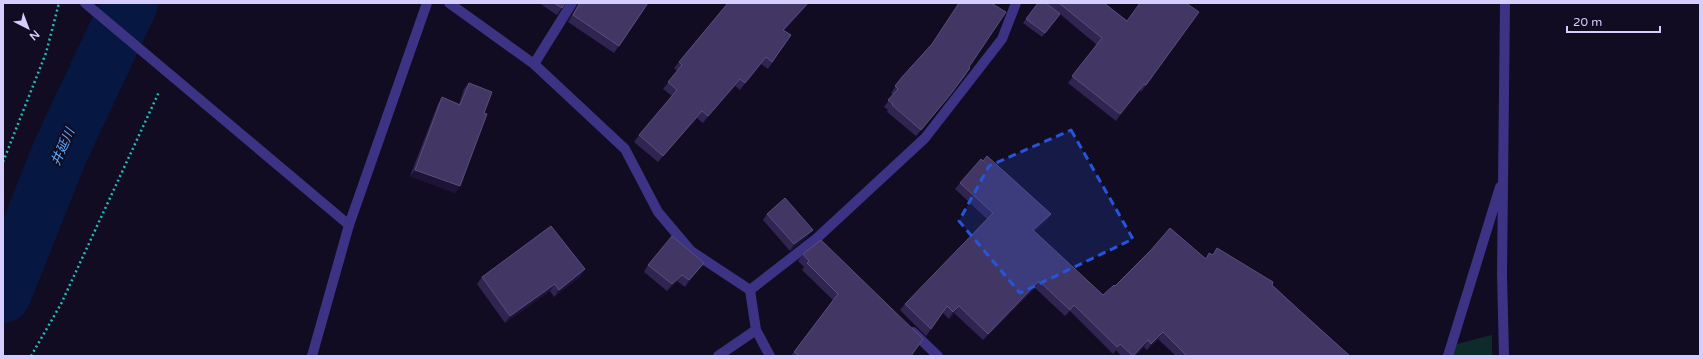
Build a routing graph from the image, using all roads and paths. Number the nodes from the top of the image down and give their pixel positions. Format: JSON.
{"nodes":[{"id":1,"x":59,"y":3,"type":"edge"},
{"id":2,"x":85,"y":3,"type":"edge"},
{"id":3,"x":427,"y":3,"type":"edge"},
{"id":4,"x":449,"y":3,"type":"edge"},
{"id":5,"x":572,"y":3,"type":"edge"},
{"id":6,"x":1016,"y":3,"type":"edge"},
{"id":7,"x":1505,"y":3,"type":"edge"},
{"id":8,"x":534,"y":64,"type":"junction"},
{"id":9,"x":170,"y":75,"type":"junction"},
{"id":10,"x":3,"y":162,"type":"edge"},
{"id":11,"x":1503,"y":175,"type":"junction"},
{"id":12,"x":349,"y":225,"type":"junction"},
{"id":13,"x":750,"y":290,"type":"junction"},
{"id":14,"x":905,"y":324,"type":"edge"},
{"id":15,"x":756,"y":330,"type":"junction"},
{"id":16,"x":31,"y":356,"type":"edge"},
{"id":17,"x":312,"y":356,"type":"edge"},
{"id":18,"x":718,"y":356,"type":"edge"},
{"id":19,"x":770,"y":356,"type":"edge"},
{"id":20,"x":938,"y":356,"type":"edge"},
{"id":21,"x":1448,"y":356,"type":"edge"},
{"id":22,"x":1504,"y":356,"type":"edge"}],
"edges":[{"from":1,"to":10,"type":"path"},
{"from":2,"to":9,"type":"street"},
{"from":3,"to":12,"type":"street"},
{"from":4,"to":8,"type":"street"},
{"from":5,"to":8,"type":"street"},
{"from":6,"to":13,"type":"street"},
{"from":7,"to":11,"type":"street"},
{"from":8,"to":13,"type":"street"},
{"from":9,"to":12,"type":"street"},
{"from":9,"to":16,"type":"path"},
{"from":11,"to":21,"type":"street"},
{"from":11,"to":22,"type":"street"},
{"from":12,"to":17,"type":"street"},
{"from":13,"to":15,"type":"street"},
{"from":14,"to":20,"type":"street"},
{"from":15,"to":18,"type":"street"},
{"from":15,"to":19,"type":"street"}]}
